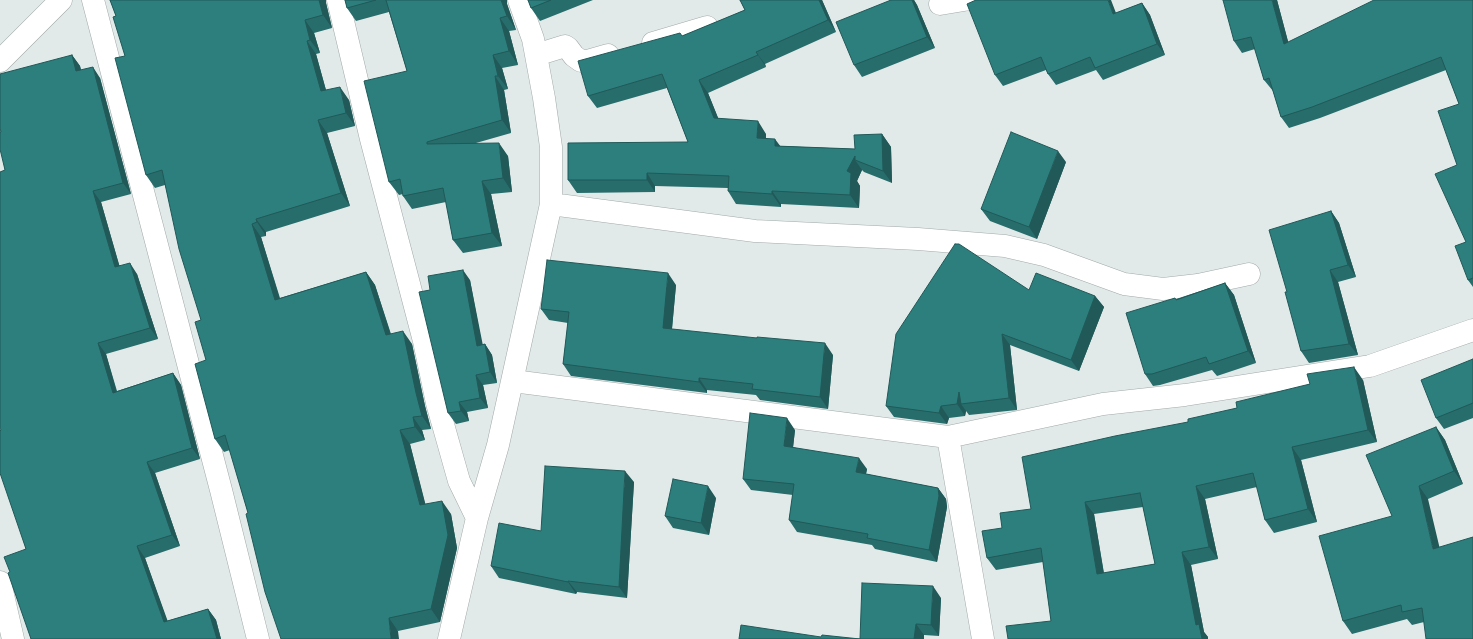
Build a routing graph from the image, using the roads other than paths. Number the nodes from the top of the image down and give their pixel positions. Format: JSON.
{"nodes":[{"id":1,"x":61,"y":0,"type":"edge"},
{"id":2,"x":93,"y":0,"type":"edge"},
{"id":3,"x":338,"y":0,"type":"edge"},
{"id":4,"x":519,"y":0,"type":"edge"},
{"id":5,"x":964,"y":0,"type":"edge"},
{"id":6,"x":940,"y":4,"type":"dead end"},
{"id":7,"x":707,"y":27,"type":"edge"},
{"id":8,"x":536,"y":55,"type":"junction"},
{"id":9,"x":0,"y":61,"type":"edge"},
{"id":10,"x":551,"y":204,"type":"junction"},
{"id":11,"x":1250,"y":274,"type":"dead end"},
{"id":12,"x":1473,"y":330,"type":"edge"},
{"id":13,"x":513,"y":381,"type":"junction"},
{"id":14,"x":948,"y":437,"type":"junction"},
{"id":15,"x":477,"y":518,"type":"junction"},
{"id":16,"x":0,"y":582,"type":"edge"},
{"id":17,"x":13,"y":639,"type":"edge"},
{"id":18,"x":258,"y":639,"type":"edge"},
{"id":19,"x":449,"y":639,"type":"edge"},
{"id":20,"x":983,"y":639,"type":"edge"}],
"edges":[{"from":1,"to":9,"type":"street"},
{"from":2,"to":18,"type":"street"},
{"from":3,"to":15,"type":"street"},
{"from":4,"to":8,"type":"street"},
{"from":5,"to":6,"type":"street"},
{"from":7,"to":8,"type":"street"},
{"from":8,"to":10,"type":"street"},
{"from":10,"to":11,"type":"street"},
{"from":10,"to":13,"type":"street"},
{"from":12,"to":14,"type":"street"},
{"from":13,"to":14,"type":"street"},
{"from":13,"to":15,"type":"street"},
{"from":14,"to":20,"type":"street"},
{"from":15,"to":19,"type":"street"},
{"from":16,"to":17,"type":"street"}]}
